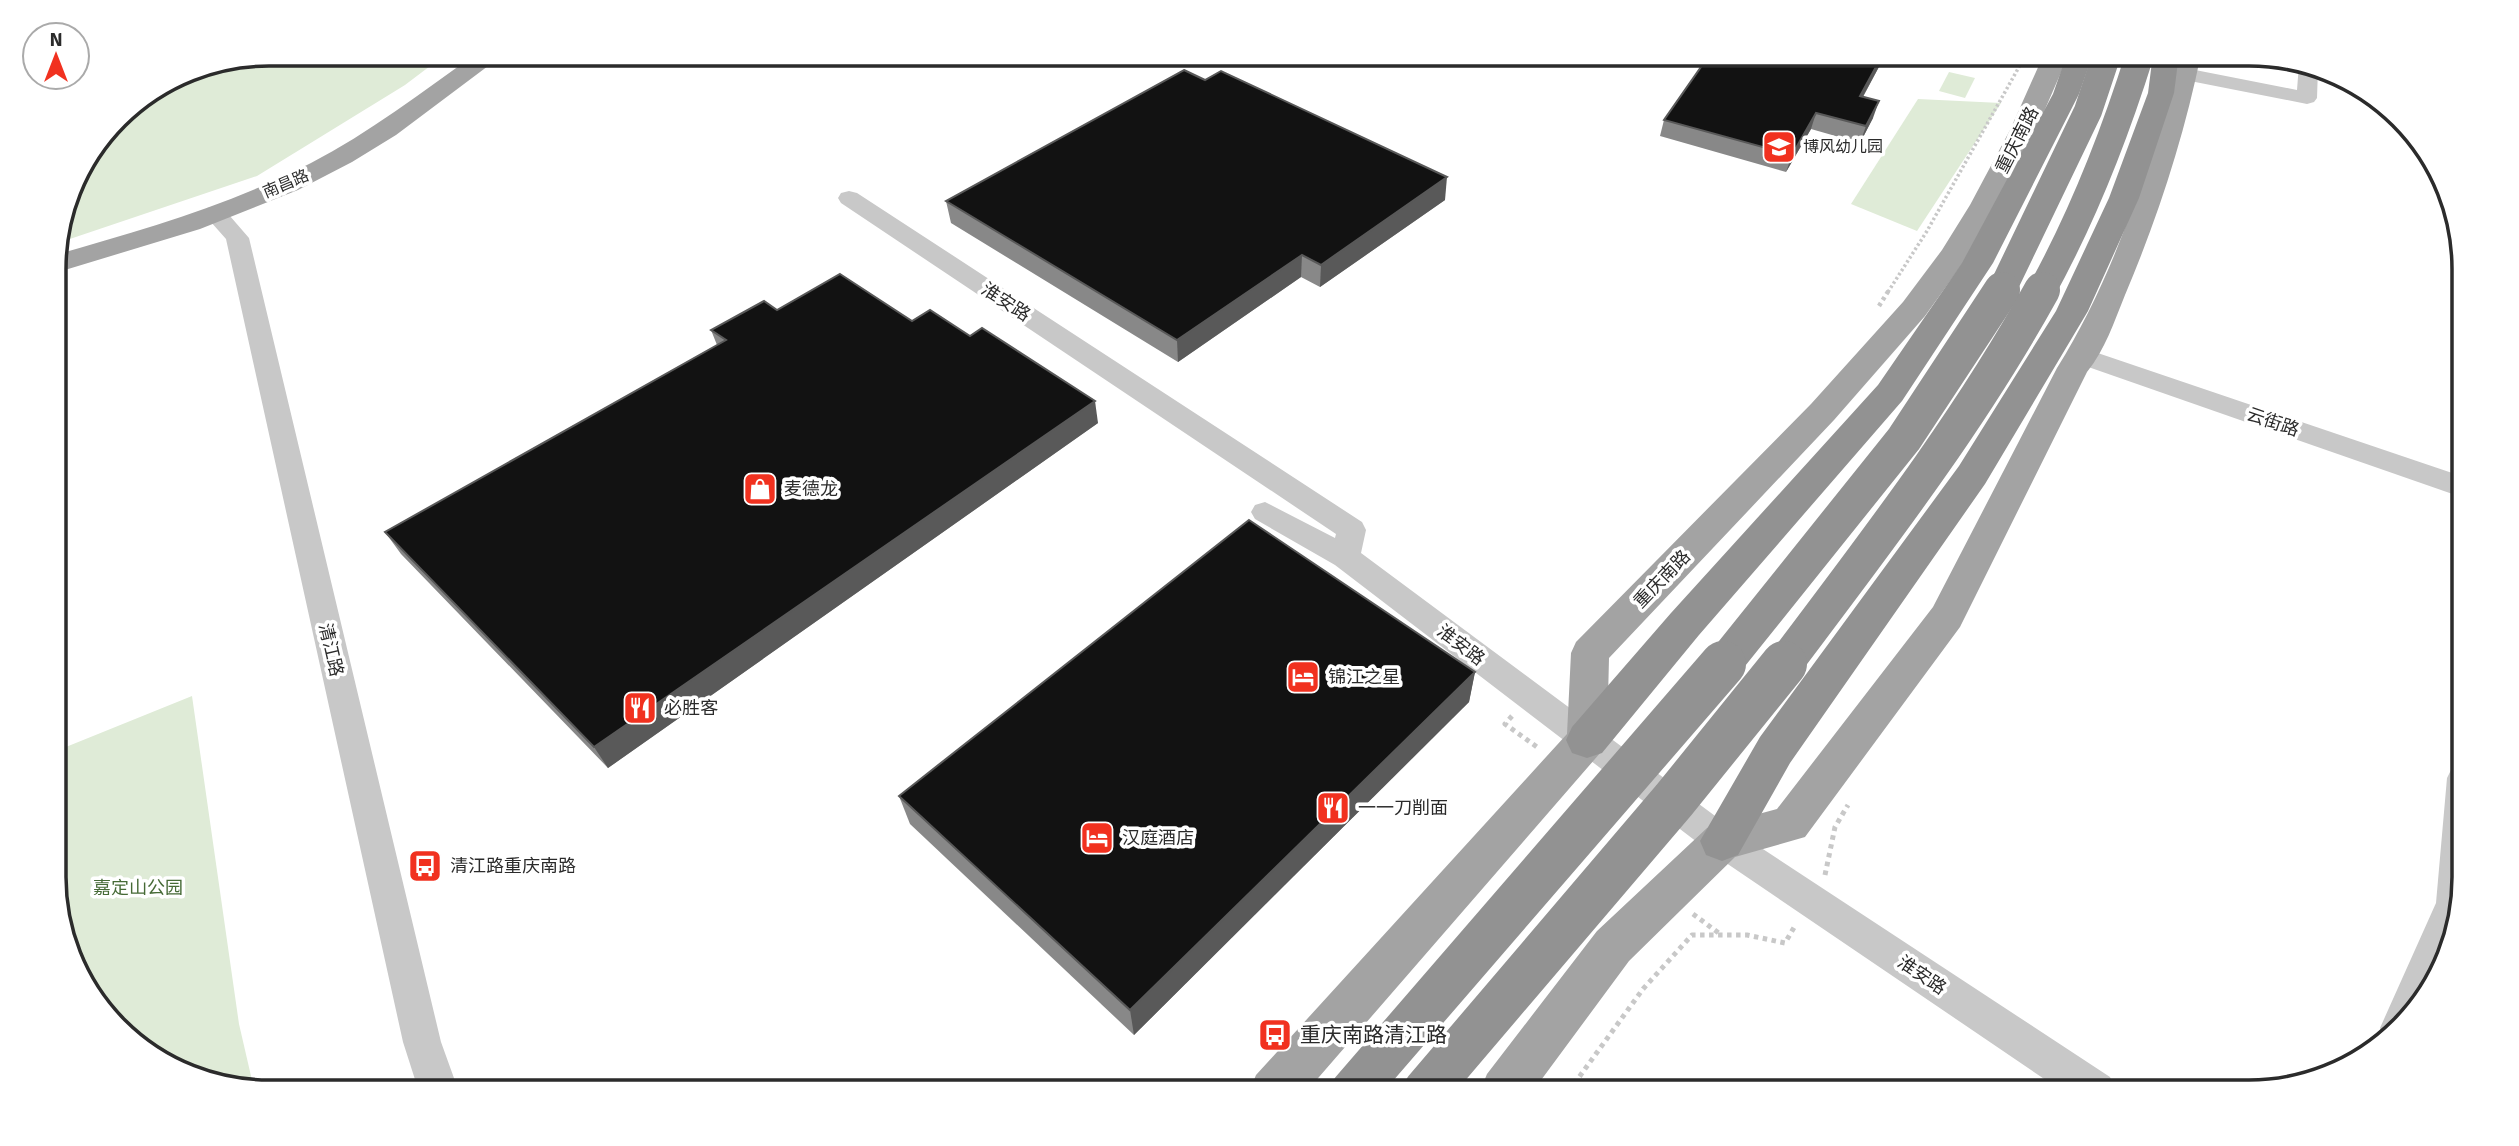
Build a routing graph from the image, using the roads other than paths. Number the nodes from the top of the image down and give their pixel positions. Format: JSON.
{"nodes":[{"id":1,"x":474,"y":67,"type":"edge"},
{"id":2,"x":2051,"y":67,"type":"edge"},
{"id":3,"x":2075,"y":67,"type":"edge"},
{"id":4,"x":2102,"y":67,"type":"edge"},
{"id":5,"x":2136,"y":67,"type":"edge"},
{"id":6,"x":2176,"y":67,"type":"edge"},
{"id":7,"x":2179,"y":67,"type":"edge"},
{"id":8,"x":2200,"y":67,"type":"edge"},
{"id":9,"x":2308,"y":75,"type":"edge"},
{"id":10,"x":849,"y":198,"type":"dead end"},
{"id":11,"x":215,"y":214,"type":"junction"},
{"id":12,"x":67,"y":260,"type":"edge"},
{"id":13,"x":2083,"y":356,"type":"junction"},
{"id":14,"x":2452,"y":484,"type":"edge"},
{"id":15,"x":1265,"y":512,"type":"dead end"},
{"id":16,"x":1345,"y":556,"type":"junction"},
{"id":17,"x":1587,"y":740,"type":"junction"},
{"id":18,"x":1722,"y":841,"type":"junction"},
{"id":19,"x":2449,"y":913,"type":"edge"},
{"id":20,"x":2412,"y":998,"type":"edge"},
{"id":21,"x":1283,"y":1079,"type":"edge"},
{"id":22,"x":1363,"y":1079,"type":"edge"},
{"id":23,"x":1436,"y":1079,"type":"edge"},
{"id":24,"x":1513,"y":1079,"type":"edge"},
{"id":25,"x":2078,"y":1079,"type":"edge"},
{"id":26,"x":435,"y":1080,"type":"edge"}],
"edges":[{"from":1,"to":11,"type":"main road","name":"南昌路"},
{"from":2,"to":17,"type":"main road","name":"重庆南路"},
{"from":3,"to":17,"type":"highway"},
{"from":4,"to":22,"type":"highway","bridge":true},
{"from":5,"to":23,"type":"highway","bridge":true},
{"from":6,"to":18,"type":"highway"},
{"from":7,"to":13,"type":"main road"},
{"from":8,"to":9,"type":"street"},
{"from":10,"to":16,"type":"street","name":"淮安路"},
{"from":11,"to":12,"type":"main road","name":"南昌路"},
{"from":11,"to":26,"type":"street","name":"清江路"},
{"from":13,"to":14,"type":"street","name":"云街路"},
{"from":13,"to":18,"type":"main road"},
{"from":15,"to":16,"type":"street"},
{"from":16,"to":17,"type":"street","name":"淮安路"},
{"from":17,"to":18,"type":"street","name":"淮安路"},
{"from":17,"to":21,"type":"main road"},
{"from":18,"to":24,"type":"main road"},
{"from":18,"to":25,"type":"street","name":"淮安路"},
{"from":19,"to":20,"type":"street"}]}
